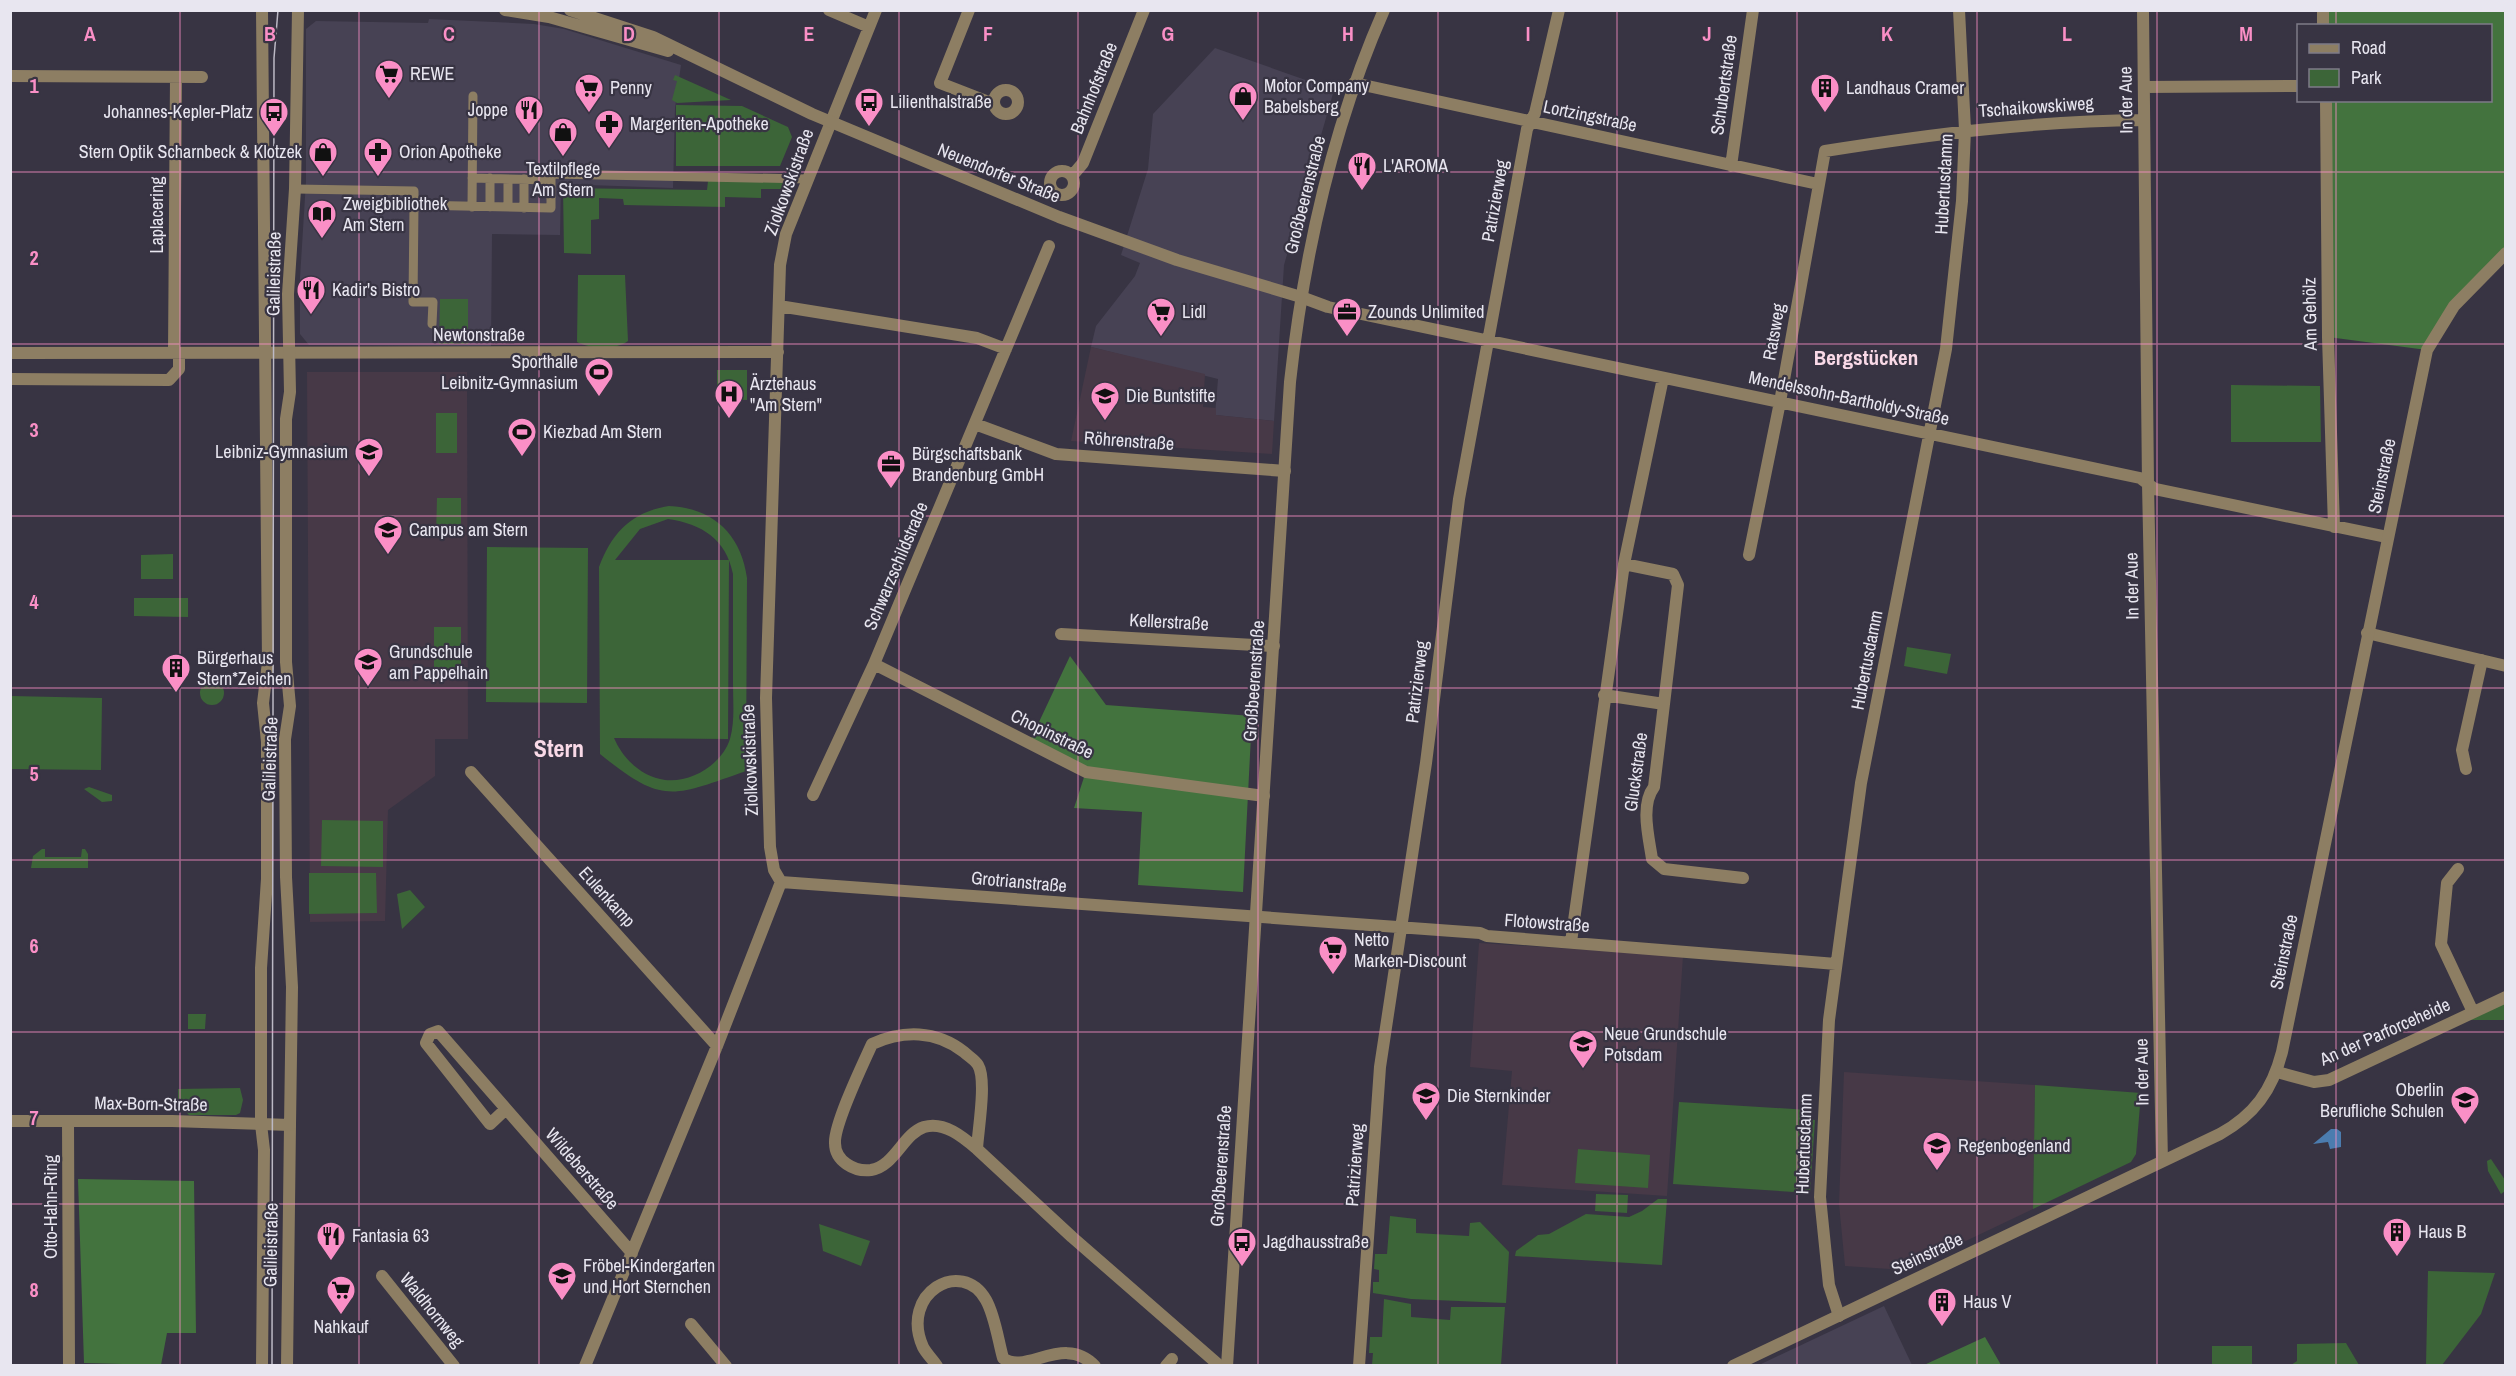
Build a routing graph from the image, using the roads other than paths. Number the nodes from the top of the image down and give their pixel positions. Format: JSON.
{"nodes":[{"id":1,"x":262,"y":10,"type":"edge"},
{"id":2,"x":298,"y":10,"type":"edge"},
{"id":3,"x":505,"y":10,"type":"edge"},
{"id":4,"x":570,"y":10,"type":"edge"},
{"id":5,"x":829,"y":10,"type":"edge"},
{"id":6,"x":876,"y":10,"type":"edge"},
{"id":7,"x":969,"y":10,"type":"edge"},
{"id":8,"x":1144,"y":10,"type":"edge"},
{"id":9,"x":1384,"y":10,"type":"edge"},
{"id":10,"x":1560,"y":10,"type":"edge"},
{"id":11,"x":1753,"y":10,"type":"edge"},
{"id":12,"x":1959,"y":10,"type":"edge"},
{"id":13,"x":2143,"y":10,"type":"edge"},
{"id":14,"x":869,"y":27,"type":"junction"},
{"id":15,"x":693,"y":58,"type":"junction"},
{"id":16,"x":10,"y":76,"type":"edge"},
{"id":17,"x":176,"y":77,"type":"junction"},
{"id":18,"x":202,"y":77,"type":"dead end"},
{"id":19,"x":1354,"y":83,"type":"junction"},
{"id":20,"x":2297,"y":86,"type":"edge"},
{"id":21,"x":2144,"y":87,"type":"junction"},
{"id":22,"x":473,"y":96,"type":"dead end"},
{"id":23,"x":2326,"y":102,"type":"edge"},
{"id":24,"x":994,"y":104,"type":"dead end"},
{"id":25,"x":2144,"y":120,"type":"junction"},
{"id":26,"x":1531,"y":121,"type":"junction"},
{"id":27,"x":831,"y":122,"type":"junction"},
{"id":28,"x":1965,"y":130,"type":"junction"},
{"id":29,"x":1825,"y":151,"type":"joint"},
{"id":30,"x":1731,"y":165,"type":"junction"},
{"id":31,"x":1072,"y":176,"type":"dead end"},
{"id":32,"x":472,"y":178,"type":"junction"},
{"id":33,"x":490,"y":178,"type":"junction"},
{"id":34,"x":808,"y":178,"type":"junction"},
{"id":35,"x":508,"y":179,"type":"junction"},
{"id":36,"x":524,"y":179,"type":"junction"},
{"id":37,"x":551,"y":180,"type":"junction"},
{"id":38,"x":1818,"y":184,"type":"junction"},
{"id":39,"x":295,"y":189,"type":"junction"},
{"id":40,"x":414,"y":205,"type":"junction"},
{"id":41,"x":472,"y":207,"type":"junction"},
{"id":42,"x":490,"y":207,"type":"junction"},
{"id":43,"x":508,"y":207,"type":"junction"},
{"id":44,"x":524,"y":208,"type":"junction"},
{"id":45,"x":1049,"y":246,"type":"dead end"},
{"id":46,"x":2505,"y":253,"type":"edge"},
{"id":47,"x":1301,"y":297,"type":"junction"},
{"id":48,"x":779,"y":306,"type":"junction"},
{"id":49,"x":432,"y":324,"type":"dead end"},
{"id":50,"x":1488,"y":340,"type":"junction"},
{"id":51,"x":1006,"y":349,"type":"junction"},
{"id":52,"x":778,"y":352,"type":"junction"},
{"id":53,"x":10,"y":353,"type":"edge"},
{"id":54,"x":176,"y":353,"type":"junction"},
{"id":55,"x":263,"y":353,"type":"junction"},
{"id":56,"x":290,"y":353,"type":"junction"},
{"id":57,"x":1663,"y":378,"type":"junction"},
{"id":58,"x":10,"y":379,"type":"edge"},
{"id":59,"x":1780,"y":402,"type":"junction"},
{"id":60,"x":975,"y":424,"type":"junction"},
{"id":61,"x":1931,"y":434,"type":"junction"},
{"id":62,"x":1285,"y":471,"type":"junction"},
{"id":63,"x":2148,"y":484,"type":"junction"},
{"id":64,"x":2334,"y":527,"type":"junction"},
{"id":65,"x":2388,"y":537,"type":"junction"},
{"id":66,"x":1749,"y":555,"type":"dead end"},
{"id":67,"x":1624,"y":564,"type":"junction"},
{"id":68,"x":2367,"y":633,"type":"junction"},
{"id":69,"x":1061,"y":634,"type":"dead end"},
{"id":70,"x":1274,"y":646,"type":"junction"},
{"id":71,"x":2482,"y":660,"type":"junction"},
{"id":72,"x":874,"y":664,"type":"junction"},
{"id":73,"x":2505,"y":666,"type":"edge"},
{"id":74,"x":1604,"y":695,"type":"junction"},
{"id":75,"x":1664,"y":704,"type":"junction"},
{"id":76,"x":2466,"y":769,"type":"dead end"},
{"id":77,"x":471,"y":772,"type":"dead end"},
{"id":78,"x":813,"y":795,"type":"dead end"},
{"id":79,"x":1264,"y":796,"type":"junction"},
{"id":80,"x":2458,"y":869,"type":"dead end"},
{"id":81,"x":1743,"y":878,"type":"dead end"},
{"id":82,"x":781,"y":882,"type":"junction"},
{"id":83,"x":1255,"y":918,"type":"junction"},
{"id":84,"x":1400,"y":928,"type":"junction"},
{"id":85,"x":1571,"y":942,"type":"junction"},
{"id":86,"x":1836,"y":964,"type":"junction"},
{"id":87,"x":2505,"y":997,"type":"edge"},
{"id":88,"x":2473,"y":1012,"type":"junction"},
{"id":89,"x":717,"y":1046,"type":"junction"},
{"id":90,"x":2277,"y":1072,"type":"junction"},
{"id":91,"x":506,"y":1109,"type":"junction"},
{"id":92,"x":68,"y":1120,"type":"junction"},
{"id":93,"x":10,"y":1121,"type":"edge"},
{"id":94,"x":261,"y":1124,"type":"junction"},
{"id":95,"x":290,"y":1125,"type":"junction"},
{"id":96,"x":977,"y":1149,"type":"junction"},
{"id":97,"x":2162,"y":1161,"type":"junction"},
{"id":98,"x":632,"y":1253,"type":"junction"},
{"id":99,"x":382,"y":1276,"type":"dead end"},
{"id":100,"x":1839,"y":1317,"type":"junction"},
{"id":101,"x":691,"y":1324,"type":"dead end"},
{"id":102,"x":69,"y":1365,"type":"edge"},
{"id":103,"x":262,"y":1365,"type":"edge"},
{"id":104,"x":287,"y":1365,"type":"edge"},
{"id":105,"x":454,"y":1365,"type":"edge"},
{"id":106,"x":585,"y":1365,"type":"edge"},
{"id":107,"x":726,"y":1365,"type":"edge"},
{"id":108,"x":937,"y":1365,"type":"edge"},
{"id":109,"x":1095,"y":1365,"type":"edge"},
{"id":110,"x":1220,"y":1365,"type":"edge"},
{"id":111,"x":1227,"y":1365,"type":"edge"},
{"id":112,"x":1359,"y":1365,"type":"edge"},
{"id":113,"x":1733,"y":1365,"type":"edge"}],
"edges":[{"from":1,"to":55,"type":"street","name":"Galileistraße"},
{"from":2,"to":39,"type":"street","name":"Galileistraße"},
{"from":3,"to":15,"type":"street","name":"Neuendorfer Straße"},
{"from":4,"to":15,"type":"street","name":"Neuendorfer Straße"},
{"from":5,"to":14,"type":"street"},
{"from":6,"to":14,"type":"street"},
{"from":7,"to":24,"type":"street"},
{"from":8,"to":31,"type":"street","name":"Bahnhofstraße"},
{"from":9,"to":19,"type":"street","name":"Großbeerenstraße"},
{"from":10,"to":26,"type":"street","name":"Patrizierweg"},
{"from":11,"to":30,"type":"street","name":"Schubertstraße"},
{"from":12,"to":28,"type":"street","name":"Hubertusdamm"},
{"from":13,"to":21,"type":"street","name":"In der Aue"},
{"from":14,"to":27,"type":"street"},
{"from":15,"to":27,"type":"street","name":"Neuendorfer Straße"},
{"from":16,"to":17,"type":"street"},
{"from":17,"to":18,"type":"street"},
{"from":17,"to":54,"type":"street","name":"Laplacering"},
{"from":19,"to":26,"type":"street","name":"Lortzingstraße"},
{"from":19,"to":47,"type":"street","name":"Großbeerenstraße"},
{"from":20,"to":21,"type":"street"},
{"from":21,"to":25,"type":"street","name":"In der Aue"},
{"from":22,"to":32,"type":"street"},
{"from":23,"to":64,"type":"street","name":"Am Gehölz"},
{"from":25,"to":28,"type":"street","name":"Tschaikowskiweg"},
{"from":25,"to":63,"type":"street","name":"In der Aue"},
{"from":26,"to":30,"type":"street","name":"Lortzingstraße"},
{"from":26,"to":50,"type":"street","name":"Patrizierweg"},
{"from":27,"to":34,"type":"street","name":"Ziolkowskistraße"},
{"from":27,"to":47,"type":"street","name":"Neuendorfer Straße"},
{"from":28,"to":29,"type":"street","name":"Tschaikowskiweg"},
{"from":28,"to":61,"type":"street","name":"Hubertusdamm"},
{"from":29,"to":38,"type":"street","name":"Ratsweg"},
{"from":30,"to":38,"type":"street","name":"Lortzingstraße"},
{"from":32,"to":33,"type":"street"},
{"from":32,"to":41,"type":"street"},
{"from":33,"to":35,"type":"street"},
{"from":33,"to":42,"type":"street"},
{"from":34,"to":37,"type":"street"},
{"from":34,"to":48,"type":"street","name":"Ziolkowskistraße"},
{"from":35,"to":36,"type":"street"},
{"from":35,"to":43,"type":"street"},
{"from":36,"to":37,"type":"street"},
{"from":36,"to":44,"type":"street"},
{"from":37,"to":44,"type":"street"},
{"from":38,"to":59,"type":"street","name":"Ratsweg"},
{"from":39,"to":40,"type":"street"},
{"from":39,"to":56,"type":"street","name":"Galileistraße"},
{"from":40,"to":41,"type":"street"},
{"from":40,"to":49,"type":"street"},
{"from":41,"to":42,"type":"street"},
{"from":42,"to":43,"type":"street"},
{"from":43,"to":44,"type":"street"},
{"from":45,"to":51,"type":"street","name":"Schwarzschildstraße"},
{"from":46,"to":65,"type":"street","name":"Steinstraße"},
{"from":47,"to":50,"type":"street","name":"Mendelssohn-Bartholdy-Straße"},
{"from":47,"to":62,"type":"street","name":"Großbeerenstraße"},
{"from":48,"to":51,"type":"street"},
{"from":48,"to":52,"type":"street","name":"Ziolkowskistraße"},
{"from":50,"to":57,"type":"street","name":"Mendelssohn-Bartholdy-Straße"},
{"from":50,"to":84,"type":"street","name":"Patrizierweg"},
{"from":51,"to":60,"type":"street","name":"Schwarzschildstraße"},
{"from":52,"to":56,"type":"street","name":"Newtonstraße"},
{"from":52,"to":82,"type":"street","name":"Ziolkowskistraße"},
{"from":53,"to":54,"type":"street","name":"Newtonstraße"},
{"from":54,"to":55,"type":"street","name":"Newtonstraße"},
{"from":54,"to":58,"type":"street"},
{"from":55,"to":56,"type":"street","name":"Newtonstraße"},
{"from":55,"to":94,"type":"street","name":"Galileistraße"},
{"from":56,"to":95,"type":"street","name":"Galileistraße"},
{"from":57,"to":59,"type":"street","name":"Mendelssohn-Bartholdy-Straße"},
{"from":57,"to":67,"type":"street"},
{"from":59,"to":61,"type":"street","name":"Mendelssohn-Bartholdy-Straße"},
{"from":59,"to":66,"type":"street","name":"Ratsweg"},
{"from":60,"to":62,"type":"street","name":"Röhrenstraße"},
{"from":60,"to":72,"type":"street","name":"Schwarzschildstraße"},
{"from":61,"to":63,"type":"street","name":"Mendelssohn-Bartholdy-Straße"},
{"from":61,"to":86,"type":"street","name":"Hubertusdamm"},
{"from":62,"to":70,"type":"street","name":"Großbeerenstraße"},
{"from":63,"to":64,"type":"street","name":"Mendelssohn-Bartholdy-Straße"},
{"from":63,"to":97,"type":"street","name":"In der Aue"},
{"from":64,"to":65,"type":"street","name":"Mendelssohn-Bartholdy-Straße"},
{"from":65,"to":68,"type":"street","name":"Steinstraße"},
{"from":67,"to":74,"type":"street"},
{"from":67,"to":75,"type":"street","name":"Gluckstraße"},
{"from":68,"to":71,"type":"street"},
{"from":68,"to":90,"type":"street","name":"Steinstraße"},
{"from":69,"to":70,"type":"street","name":"Kellerstraße"},
{"from":70,"to":79,"type":"street","name":"Großbeerenstraße"},
{"from":71,"to":73,"type":"street"},
{"from":71,"to":76,"type":"street"},
{"from":72,"to":78,"type":"street","name":"Schwarzschildstraße"},
{"from":72,"to":79,"type":"street","name":"Chopinstraße"},
{"from":74,"to":75,"type":"street"},
{"from":74,"to":85,"type":"street"},
{"from":75,"to":81,"type":"street","name":"Gluckstraße"},
{"from":77,"to":89,"type":"street","name":"Eulenkamp"},
{"from":79,"to":83,"type":"street","name":"Großbeerenstraße"},
{"from":80,"to":88,"type":"street","name":"An der Parforceheide"},
{"from":82,"to":83,"type":"street","name":"Grotrianstraße"},
{"from":82,"to":89,"type":"street"},
{"from":83,"to":84,"type":"street","name":"Flotowstraße"},
{"from":83,"to":111,"type":"street","name":"Großbeerenstraße"},
{"from":84,"to":85,"type":"street","name":"Flotowstraße"},
{"from":84,"to":112,"type":"street","name":"Patrizierweg"},
{"from":85,"to":86,"type":"street","name":"Flotowstraße"},
{"from":86,"to":100,"type":"street","name":"Hubertusdamm"},
{"from":87,"to":88,"type":"street","name":"An der Parforceheide"},
{"from":88,"to":90,"type":"street","name":"An der Parforceheide"},
{"from":89,"to":98,"type":"street"},
{"from":90,"to":97,"type":"street","name":"Steinstraße"},
{"from":91,"to":91,"type":"street","name":"Wildeberstraße"},
{"from":91,"to":98,"type":"street","name":"Wildeberstraße"},
{"from":92,"to":93,"type":"street","name":"Max-Born-Straße"},
{"from":92,"to":94,"type":"street","name":"Max-Born-Straße"},
{"from":92,"to":102,"type":"street","name":"Otto-Hahn-Ring"},
{"from":94,"to":95,"type":"street","name":"Max-Born-Straße"},
{"from":94,"to":103,"type":"street","name":"Galileistraße"},
{"from":95,"to":104,"type":"street","name":"Galileistraße"},
{"from":96,"to":96,"type":"street"},
{"from":96,"to":110,"type":"street"},
{"from":97,"to":100,"type":"street","name":"Steinstraße"},
{"from":98,"to":106,"type":"street"},
{"from":99,"to":105,"type":"street","name":"Waldhornweg"},
{"from":100,"to":113,"type":"street","name":"Steinstraße"},
{"from":101,"to":107,"type":"street"},
{"from":108,"to":109,"type":"street"}]}
